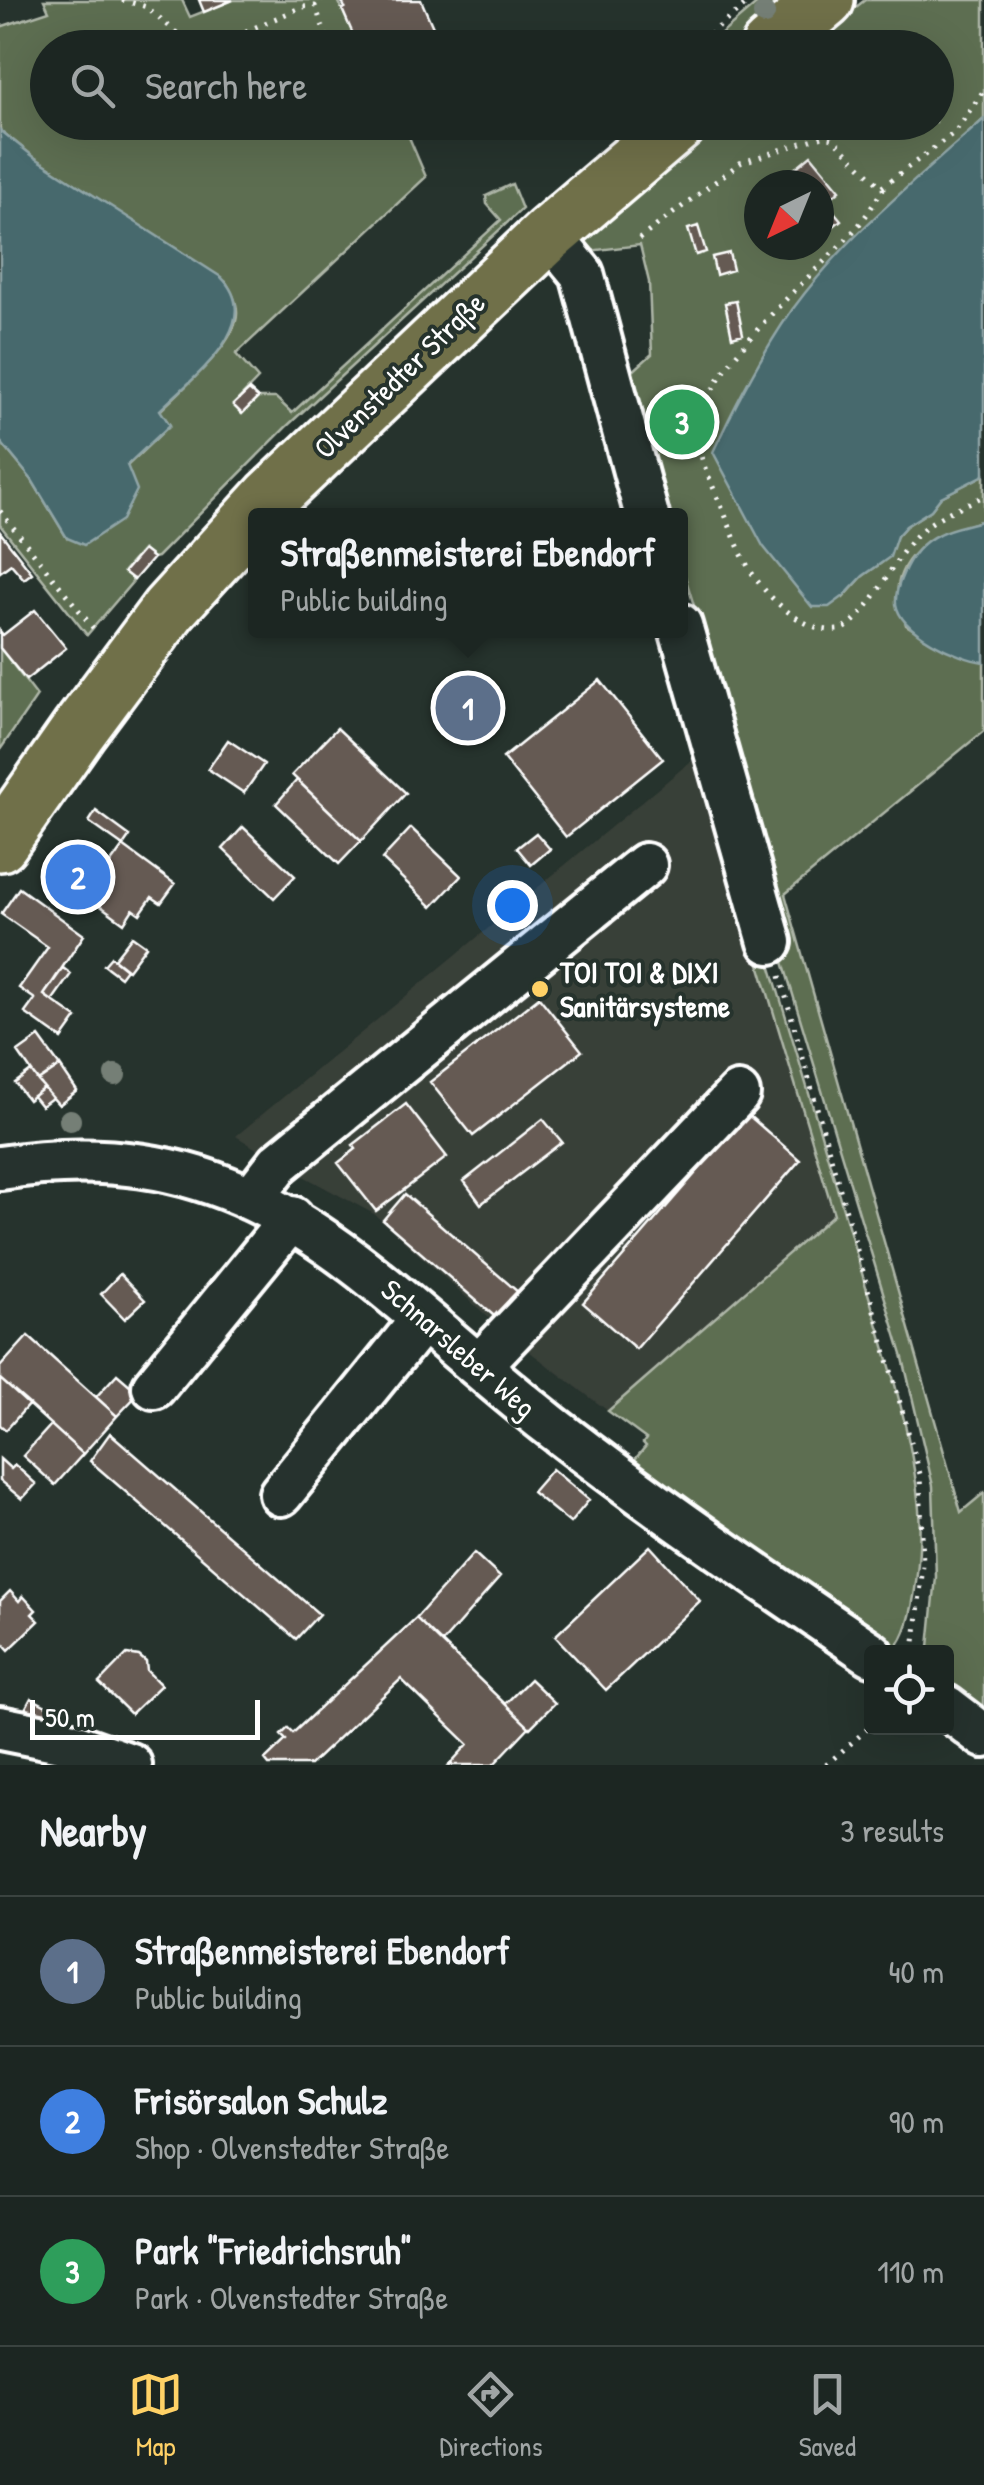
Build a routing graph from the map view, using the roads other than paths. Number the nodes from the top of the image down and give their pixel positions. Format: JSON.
{"nodes":[{"id":1,"x":826,"y":0,"type":"edge"},
{"id":2,"x":790,"y":30,"type":"edge"},
{"id":3,"x":659,"y":140,"type":"edge"},
{"id":4,"x":548,"y":234,"type":"junction"},
{"id":5,"x":261,"y":508,"type":"edge"},
{"id":6,"x":645,"y":508,"type":"edge"},
{"id":7,"x":248,"y":522,"type":"edge"},
{"id":8,"x":684,"y":638,"type":"edge"},
{"id":9,"x":0,"y":843,"type":"edge"},
{"id":10,"x":645,"y":866,"type":"dead end"},
{"id":11,"x":770,"y":942,"type":"road end"},
{"id":12,"x":738,"y":1094,"type":"dead end"},
{"id":13,"x":0,"y":1168,"type":"edge"},
{"id":14,"x":252,"y":1200,"type":"junction"},
{"id":15,"x":292,"y":1218,"type":"junction"},
{"id":16,"x":423,"y":1319,"type":"junction"},
{"id":17,"x":479,"y":1366,"type":"junction"},
{"id":18,"x":154,"y":1387,"type":"dead end"},
{"id":19,"x":281,"y":1494,"type":"dead end"},
{"id":20,"x":864,"y":1648,"type":"edge"},
{"id":21,"x":954,"y":1713,"type":"edge"},
{"id":22,"x":2,"y":1733,"type":"edge"},
{"id":23,"x":984,"y":1736,"type":"edge"},
{"id":24,"x":130,"y":1765,"type":"edge"}],
"edges":[{"from":1,"to":2,"type":"main road"},
{"from":3,"to":4,"type":"main road","name":"Olvenstedter Straße"},
{"from":4,"to":5,"type":"main road","name":"Olvenstedter Straße"},
{"from":4,"to":6,"type":"street"},
{"from":7,"to":9,"type":"main road","name":"Olvenstedter Straße"},
{"from":8,"to":11,"type":"street"},
{"from":10,"to":14,"type":"street"},
{"from":12,"to":17,"type":"street"},
{"from":13,"to":14,"type":"street","name":"Schnarsleber Weg"},
{"from":14,"to":15,"type":"street","name":"Schnarsleber Weg"},
{"from":15,"to":16,"type":"street","name":"Schnarsleber Weg"},
{"from":15,"to":18,"type":"street"},
{"from":16,"to":17,"type":"street","name":"Schnarsleber Weg"},
{"from":16,"to":19,"type":"street"},
{"from":17,"to":20,"type":"street","name":"Schnarsleber Weg"},
{"from":21,"to":23,"type":"street"},
{"from":22,"to":24,"type":"street"}]}
